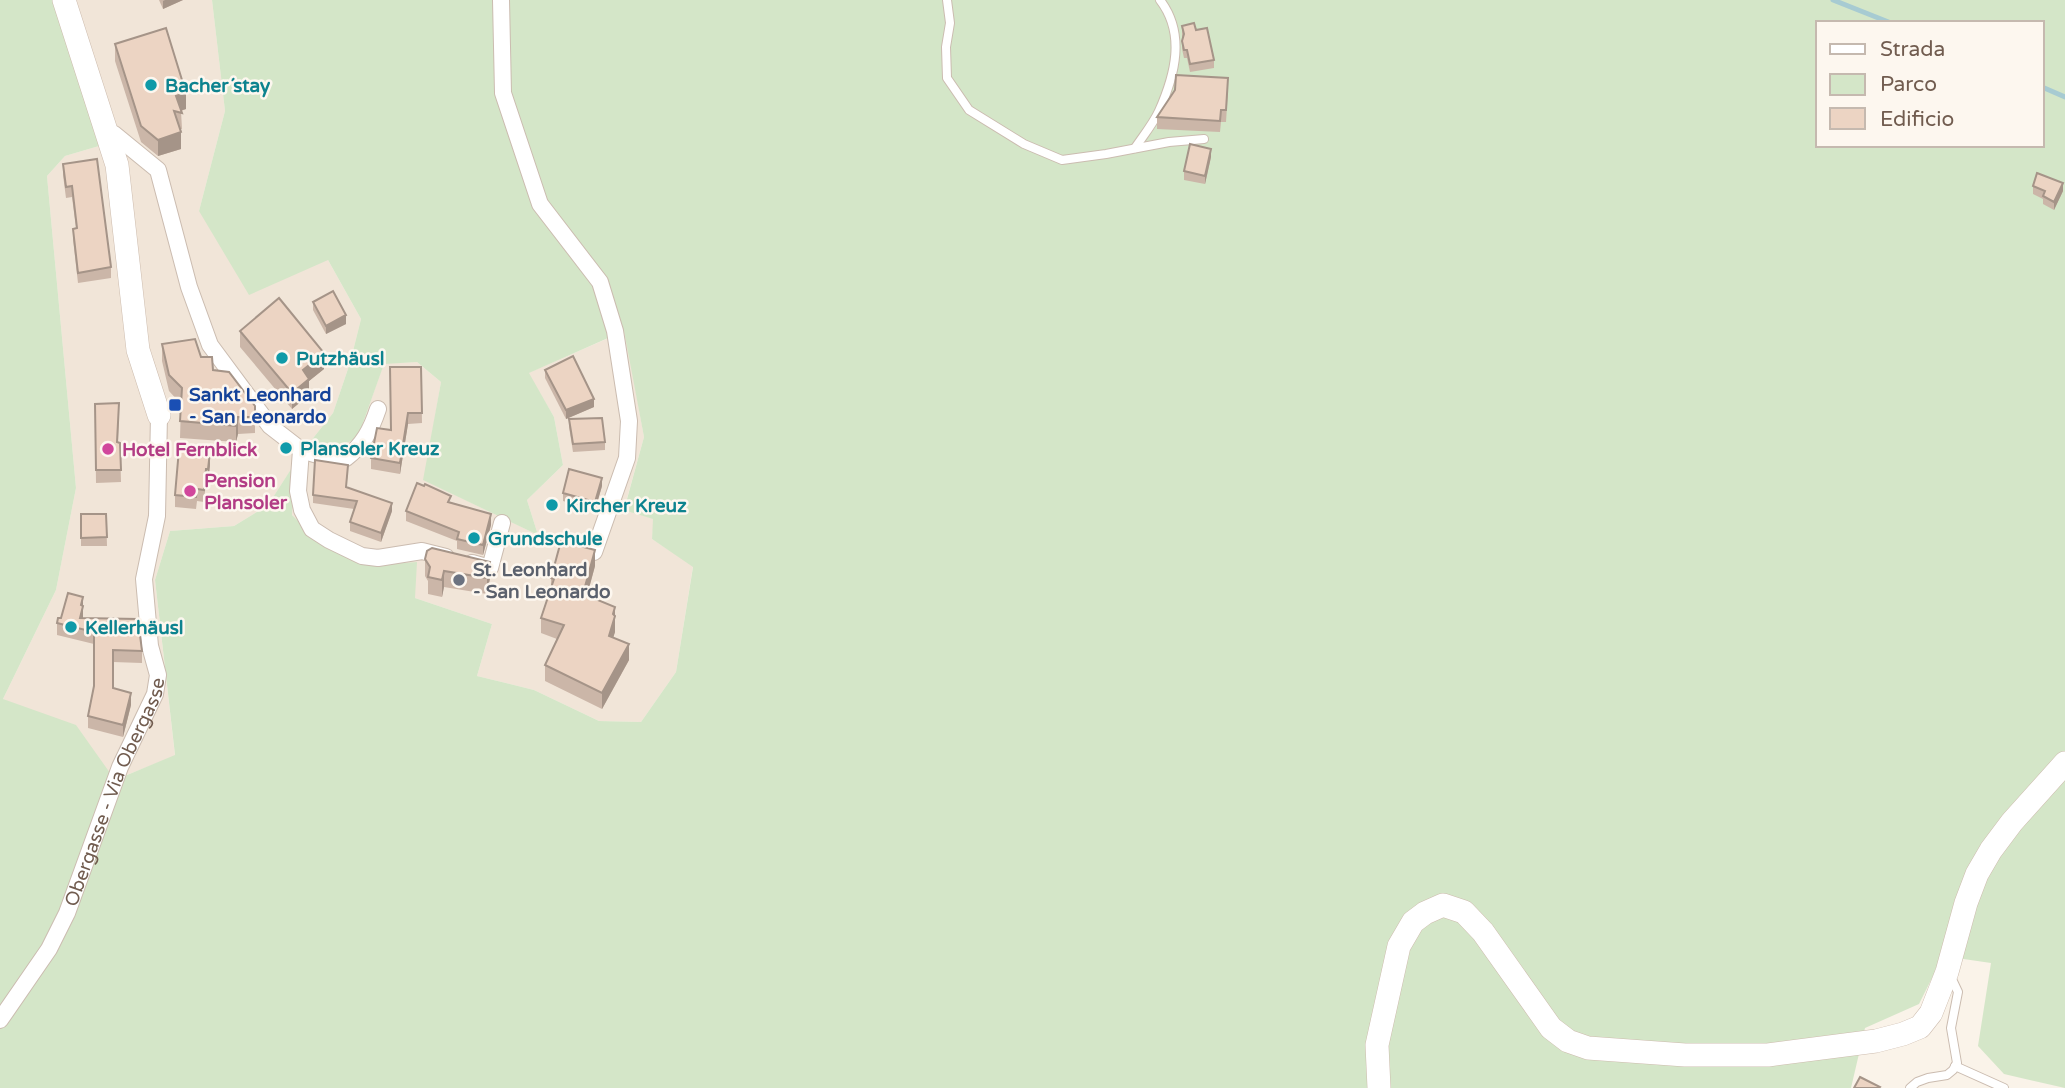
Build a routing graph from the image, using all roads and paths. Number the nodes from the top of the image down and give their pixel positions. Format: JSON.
{"nodes":[{"id":1,"x":64,"y":0,"type":"edge"},
{"id":2,"x":500,"y":0,"type":"edge"},
{"id":3,"x":947,"y":0,"type":"edge"},
{"id":4,"x":1160,"y":0,"type":"edge"},
{"id":5,"x":105,"y":133,"type":"junction"},
{"id":6,"x":1204,"y":138,"type":"dead end"},
{"id":7,"x":1135,"y":148,"type":"junction"},
{"id":8,"x":378,"y":410,"type":"dead end"},
{"id":9,"x":159,"y":415,"type":"joint"},
{"id":10,"x":301,"y":450,"type":"junction"},
{"id":11,"x":502,"y":523,"type":"dead end"},
{"id":12,"x":594,"y":552,"type":"edge"},
{"id":13,"x":2065,"y":763,"type":"edge"},
{"id":14,"x":1947,"y":972,"type":"junction"},
{"id":15,"x":0,"y":1020,"type":"edge"},
{"id":16,"x":1955,"y":1066,"type":"junction"},
{"id":17,"x":1379,"y":1088,"type":"edge"},
{"id":18,"x":1910,"y":1088,"type":"edge"},
{"id":19,"x":2004,"y":1088,"type":"edge"}],
"edges":[{"from":1,"to":5,"type":"street","name":"Obergasse - Via Obergasse"},
{"from":2,"to":12,"type":"street"},
{"from":3,"to":7,"type":"lane"},
{"from":4,"to":7,"type":"lane"},
{"from":5,"to":9,"type":"street","name":"Obergasse - Via Obergasse"},
{"from":5,"to":10,"type":"street"},
{"from":6,"to":7,"type":"lane"},
{"from":8,"to":10,"type":"street"},
{"from":9,"to":15,"type":"street","name":"Obergasse - Via Obergasse"},
{"from":10,"to":11,"type":"street"},
{"from":13,"to":14,"type":"street"},
{"from":14,"to":16,"type":"lane"},
{"from":14,"to":17,"type":"street"},
{"from":16,"to":18,"type":"lane"},
{"from":16,"to":19,"type":"lane"}]}
